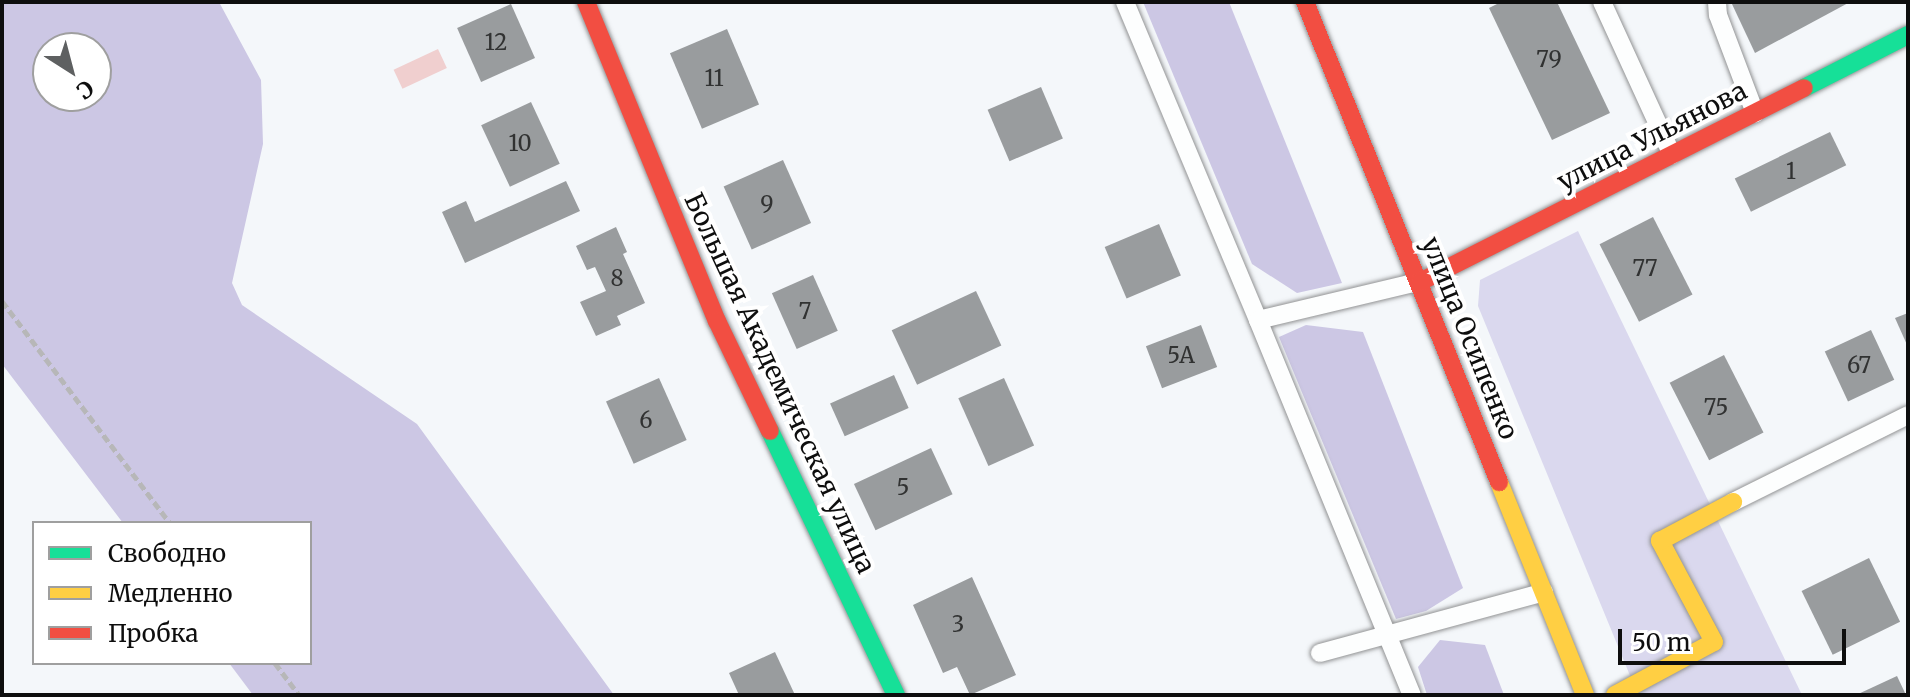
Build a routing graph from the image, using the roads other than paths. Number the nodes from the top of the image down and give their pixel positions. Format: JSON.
{"nodes":[{"id":1,"x":586,"y":2,"type":"edge"},
{"id":2,"x":1125,"y":2,"type":"edge"},
{"id":3,"x":1305,"y":2,"type":"edge"},
{"id":4,"x":1602,"y":2,"type":"edge"},
{"id":5,"x":1717,"y":2,"type":"edge"},
{"id":6,"x":1908,"y":35,"type":"edge"},
{"id":7,"x":1755,"y":113,"type":"junction"},
{"id":8,"x":1672,"y":155,"type":"junction"},
{"id":9,"x":1420,"y":282,"type":"junction"},
{"id":10,"x":1258,"y":320,"type":"junction"},
{"id":11,"x":1908,"y":415,"type":"edge"},
{"id":12,"x":1733,"y":502,"type":"joint"},
{"id":13,"x":1544,"y":592,"type":"junction"},
{"id":14,"x":1386,"y":635,"type":"junction"},
{"id":15,"x":1320,"y":653,"type":"dead end"},
{"id":16,"x":896,"y":695,"type":"edge"},
{"id":17,"x":1412,"y":695,"type":"edge"},
{"id":18,"x":1585,"y":695,"type":"edge"},
{"id":19,"x":1615,"y":695,"type":"edge"}],
"edges":[{"from":1,"to":16,"type":"main road","name":"Большая Академическая улица"},
{"from":2,"to":10,"type":"lane"},
{"from":3,"to":9,"type":"main road","name":"улица Осипенко"},
{"from":4,"to":8,"type":"lane"},
{"from":5,"to":7,"type":"lane"},
{"from":6,"to":7,"type":"main road","name":"улица Ульянова"},
{"from":7,"to":8,"type":"main road","name":"улица Ульянова"},
{"from":8,"to":9,"type":"main road","name":"улица Ульянова"},
{"from":9,"to":10,"type":"lane"},
{"from":9,"to":13,"type":"main road","name":"улица Осипенко"},
{"from":10,"to":14,"type":"lane"},
{"from":11,"to":12,"type":"lane"},
{"from":12,"to":19,"type":"main road"},
{"from":13,"to":14,"type":"lane"},
{"from":13,"to":18,"type":"main road","name":"улица Осипенко"},
{"from":14,"to":15,"type":"lane"},
{"from":14,"to":17,"type":"lane"}]}
